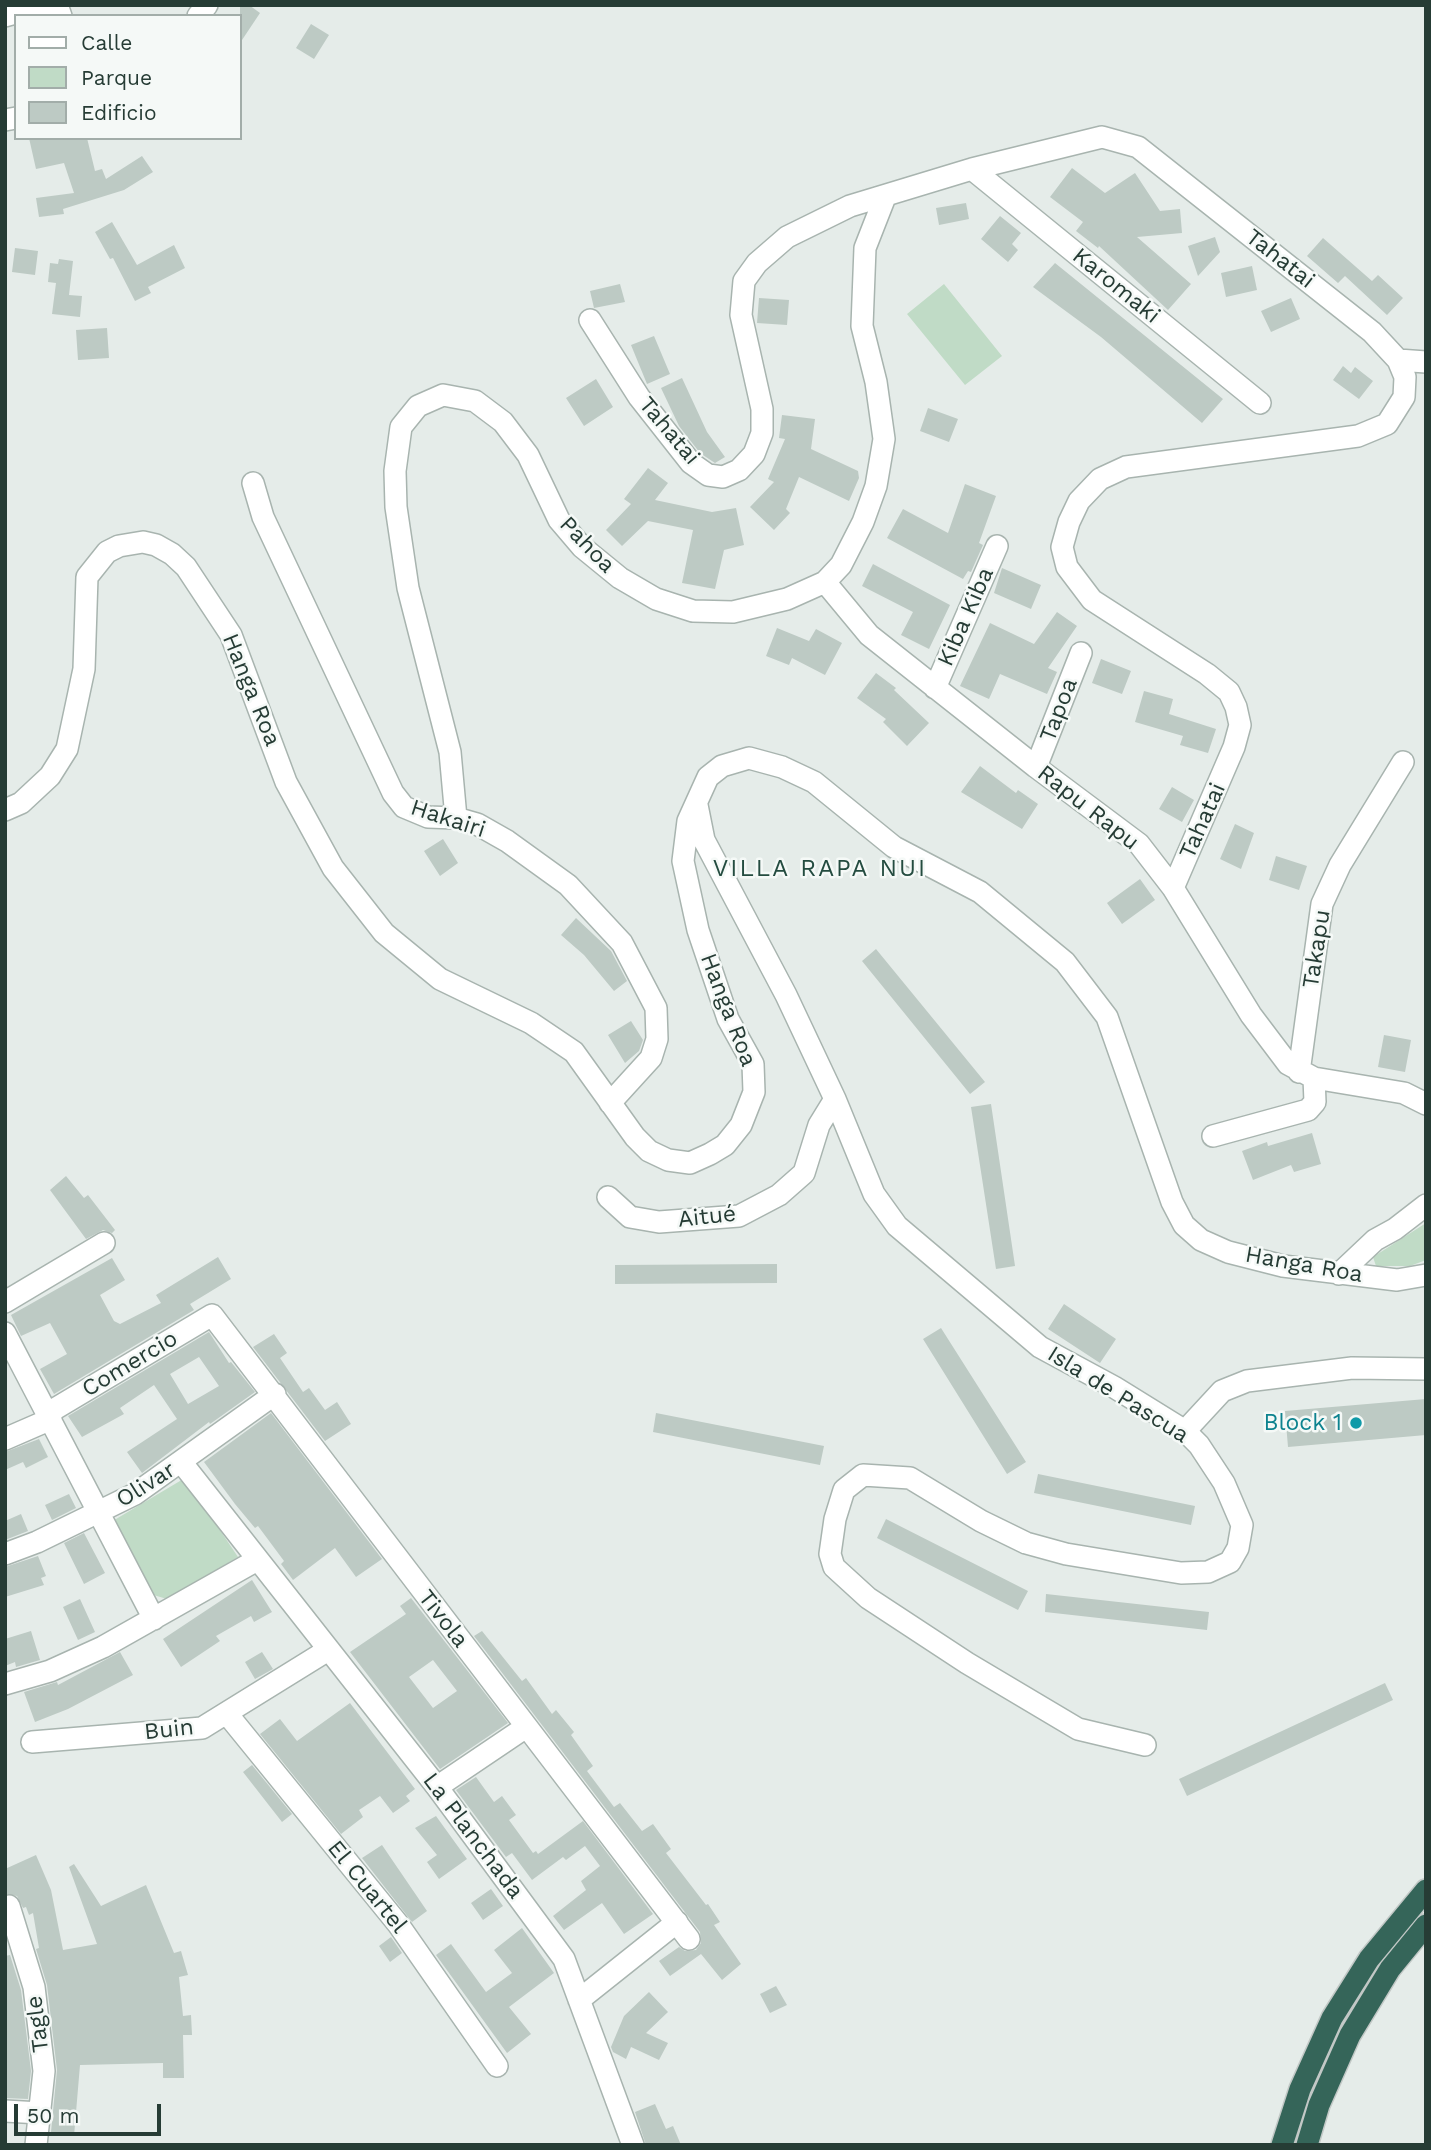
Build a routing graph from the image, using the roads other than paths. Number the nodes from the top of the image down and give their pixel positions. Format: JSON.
{"nodes":[{"id":1,"x":44,"y":5,"type":"edge"},
{"id":2,"x":5,"y":16,"type":"edge"},
{"id":3,"x":972,"y":169,"type":"junction"},
{"id":4,"x":885,"y":197,"type":"junction"},
{"id":5,"x":590,"y":320,"type":"dead end"},
{"id":6,"x":1398,"y":360,"type":"junction"},
{"id":7,"x":1426,"y":362,"type":"edge"},
{"id":8,"x":1260,"y":403,"type":"dead end"},
{"id":9,"x":253,"y":483,"type":"dead end"},
{"id":10,"x":997,"y":546,"type":"dead end"},
{"id":11,"x":825,"y":582,"type":"junction"},
{"id":12,"x":1081,"y":653,"type":"dead end"},
{"id":13,"x":934,"y":688,"type":"junction"},
{"id":14,"x":1403,"y":762,"type":"dead end"},
{"id":15,"x":1036,"y":768,"type":"junction"},
{"id":16,"x":697,"y":805,"type":"junction"},
{"id":17,"x":5,"y":810,"type":"edge"},
{"id":18,"x":456,"y":818,"type":"junction"},
{"id":19,"x":1173,"y":888,"type":"junction"},
{"id":20,"x":1307,"y":1075,"type":"junction"},
{"id":21,"x":835,"y":1099,"type":"junction"},
{"id":22,"x":610,"y":1103,"type":"junction"},
{"id":23,"x":1426,"y":1104,"type":"edge"},
{"id":24,"x":1213,"y":1136,"type":"dead end"},
{"id":25,"x":608,"y":1197,"type":"dead end"},
{"id":26,"x":1426,"y":1205,"type":"edge"},
{"id":27,"x":104,"y":1243,"type":"dead end"},
{"id":28,"x":1339,"y":1273,"type":"junction"},
{"id":29,"x":1426,"y":1275,"type":"edge"},
{"id":30,"x":5,"y":1302,"type":"edge"},
{"id":31,"x":212,"y":1315,"type":"joint"},
{"id":32,"x":5,"y":1334,"type":"edge"},
{"id":33,"x":1426,"y":1369,"type":"edge"},
{"id":34,"x":275,"y":1394,"type":"junction"},
{"id":35,"x":50,"y":1416,"type":"junction"},
{"id":36,"x":1185,"y":1431,"type":"junction"},
{"id":37,"x":5,"y":1439,"type":"edge"},
{"id":38,"x":182,"y":1463,"type":"junction"},
{"id":39,"x":98,"y":1514,"type":"junction"},
{"id":40,"x":5,"y":1554,"type":"edge"},
{"id":41,"x":257,"y":1560,"type":"junction"},
{"id":42,"x":154,"y":1619,"type":"junction"},
{"id":43,"x":328,"y":1650,"type":"junction"},
{"id":44,"x":5,"y":1684,"type":"edge"},
{"id":45,"x":228,"y":1715,"type":"junction"},
{"id":46,"x":526,"y":1727,"type":"junction"},
{"id":47,"x":32,"y":1742,"type":"dead end"},
{"id":48,"x":1144,"y":1745,"type":"dead end"},
{"id":49,"x":437,"y":1787,"type":"junction"},
{"id":50,"x":1426,"y":1889,"type":"edge"},
{"id":51,"x":9,"y":1906,"type":"dead end"},
{"id":52,"x":1426,"y":1925,"type":"edge"},
{"id":53,"x":579,"y":2000,"type":"junction"},
{"id":54,"x":497,"y":2066,"type":"dead end"},
{"id":55,"x":5,"y":2111,"type":"edge"},
{"id":56,"x":40,"y":2113,"type":"junction"},
{"id":57,"x":36,"y":2145,"type":"edge"},
{"id":58,"x":633,"y":2145,"type":"edge"},
{"id":59,"x":1282,"y":2145,"type":"edge"},
{"id":60,"x":1307,"y":2145,"type":"edge"}],
"edges":[{"from":1,"to":2,"type":"street"},
{"from":3,"to":4,"type":"street","name":"Tahatai"},
{"from":3,"to":6,"type":"street","name":"Tahatai"},
{"from":3,"to":8,"type":"street","name":"Karomaki"},
{"from":4,"to":5,"type":"street","name":"Tahatai"},
{"from":4,"to":11,"type":"street","name":"Pahoa"},
{"from":6,"to":7,"type":"street"},
{"from":6,"to":19,"type":"street","name":"Tahatai"},
{"from":9,"to":18,"type":"street","name":"Hakairi"},
{"from":10,"to":13,"type":"street","name":"Kiba Kiba"},
{"from":11,"to":13,"type":"street","name":"Rapu Rapu"},
{"from":11,"to":18,"type":"street","name":"Pahoa"},
{"from":12,"to":15,"type":"street","name":"Tapoa"},
{"from":13,"to":15,"type":"street","name":"Rapu Rapu"},
{"from":14,"to":20,"type":"street","name":"Takapu"},
{"from":15,"to":19,"type":"street","name":"Rapu Rapu"},
{"from":16,"to":21,"type":"street","name":"Isla de Pascua"},
{"from":16,"to":22,"type":"street","name":"Hanga Roa"},
{"from":16,"to":28,"type":"street","name":"Hanga Roa"},
{"from":17,"to":22,"type":"street","name":"Hanga Roa"},
{"from":18,"to":22,"type":"street","name":"Hakairi"},
{"from":19,"to":20,"type":"street","name":"Rapu Rapu"},
{"from":20,"to":23,"type":"street"},
{"from":20,"to":24,"type":"street","name":"Takapu"},
{"from":21,"to":25,"type":"street","name":"Aitué"},
{"from":21,"to":36,"type":"street","name":"Isla de Pascua"},
{"from":26,"to":28,"type":"street"},
{"from":27,"to":30,"type":"street"},
{"from":28,"to":29,"type":"street","name":"Hanga Roa"},
{"from":31,"to":34,"type":"street","name":"Tivola"},
{"from":31,"to":35,"type":"street","name":"Comercio"},
{"from":32,"to":35,"type":"street"},
{"from":33,"to":36,"type":"street"},
{"from":34,"to":38,"type":"street","name":"Olivar"},
{"from":34,"to":46,"type":"street","name":"Tivola"},
{"from":35,"to":37,"type":"street","name":"Comercio"},
{"from":35,"to":39,"type":"street"},
{"from":36,"to":48,"type":"street","name":"Isla de Pascua"},
{"from":38,"to":39,"type":"street","name":"Olivar"},
{"from":38,"to":41,"type":"street","name":"La Planchada"},
{"from":39,"to":40,"type":"street","name":"Olivar"},
{"from":39,"to":42,"type":"street"},
{"from":41,"to":42,"type":"street"},
{"from":41,"to":43,"type":"street","name":"La Planchada"},
{"from":42,"to":44,"type":"street"},
{"from":43,"to":45,"type":"street","name":"Buin"},
{"from":43,"to":49,"type":"street","name":"La Planchada"},
{"from":45,"to":47,"type":"street","name":"Buin"},
{"from":45,"to":54,"type":"street","name":"El Cuartel"},
{"from":46,"to":49,"type":"street"},
{"from":46,"to":53,"type":"street","name":"Tivola"},
{"from":49,"to":53,"type":"street","name":"La Planchada"},
{"from":50,"to":59,"type":"highway"},
{"from":51,"to":56,"type":"street","name":"Tagle"},
{"from":52,"to":60,"type":"highway"},
{"from":53,"to":58,"type":"street","name":"La Planchada"},
{"from":55,"to":56,"type":"street"},
{"from":56,"to":57,"type":"street","name":"Tagle"}]}
